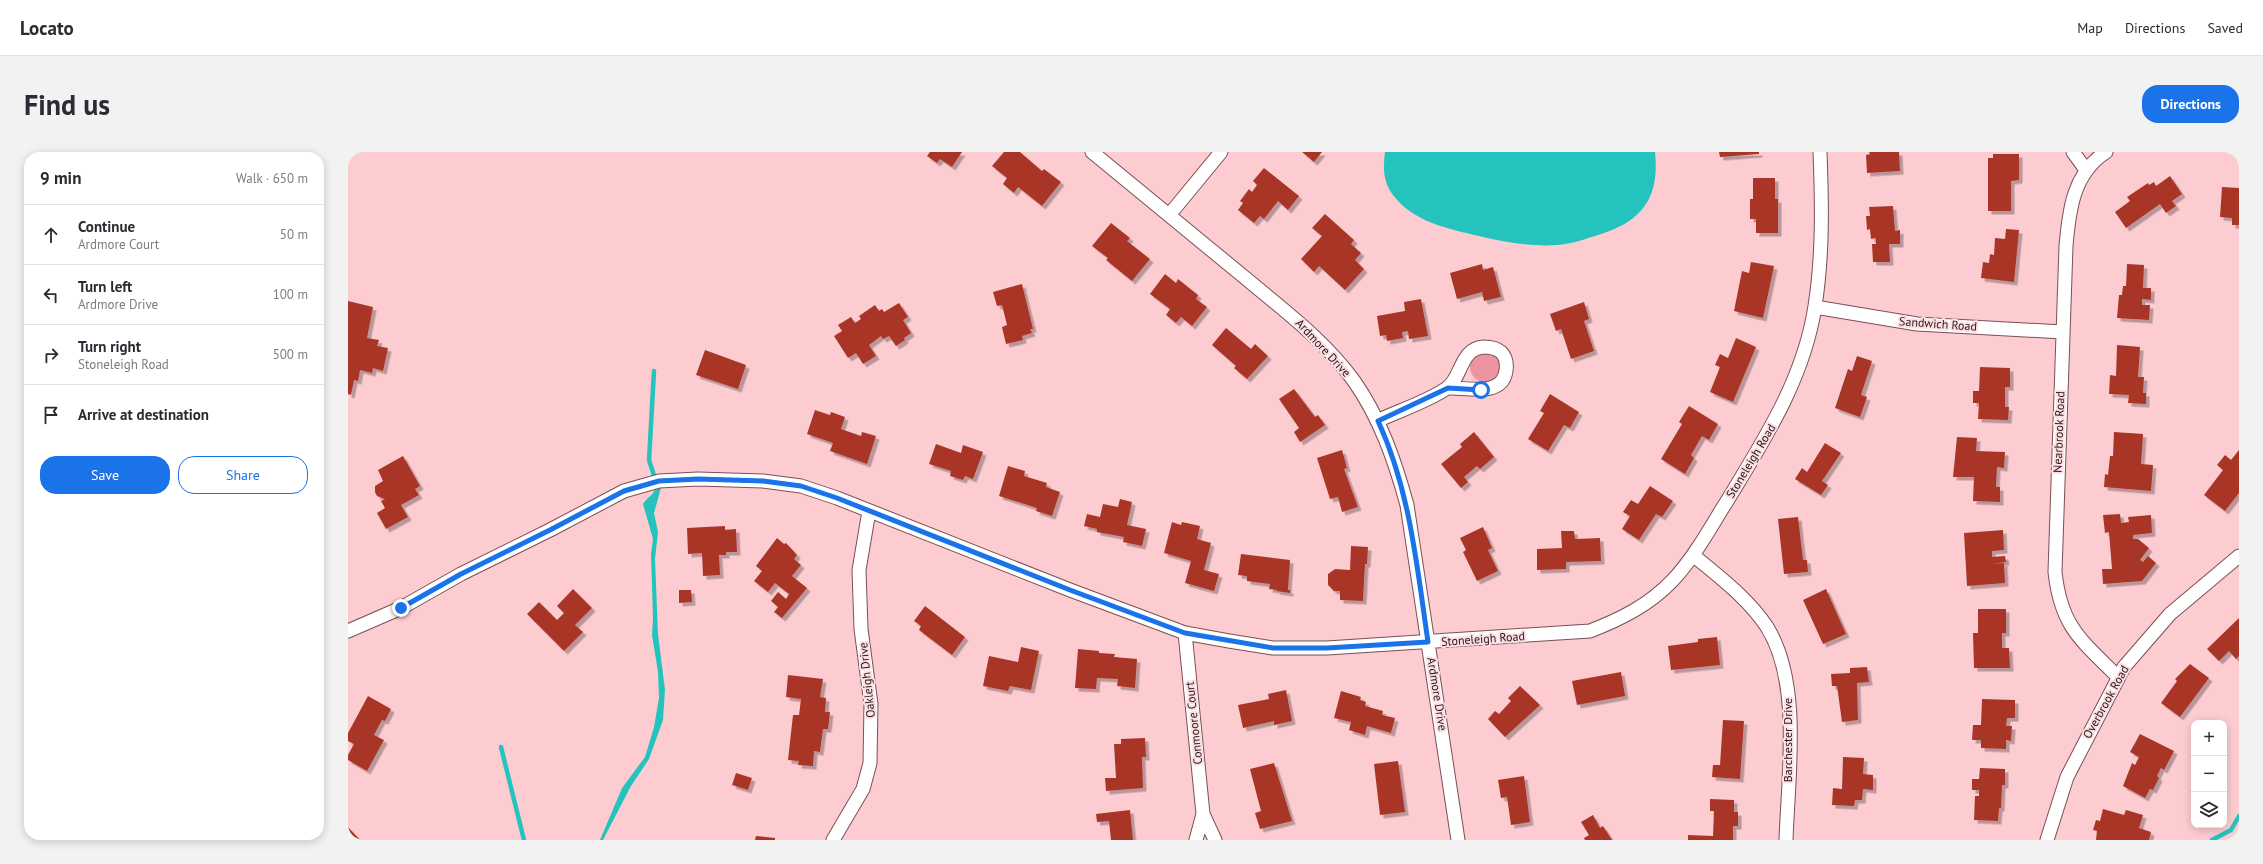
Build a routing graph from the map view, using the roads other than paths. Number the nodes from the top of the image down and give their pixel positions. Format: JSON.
{"nodes":[{"id":1,"x":1092,"y":152,"type":"edge"},
{"id":2,"x":1221,"y":152,"type":"edge"},
{"id":3,"x":1820,"y":152,"type":"edge"},
{"id":4,"x":2073,"y":152,"type":"edge"},
{"id":5,"x":2106,"y":152,"type":"edge"},
{"id":6,"x":2086,"y":170,"type":"junction"},
{"id":7,"x":1170,"y":214,"type":"junction"},
{"id":8,"x":1815,"y":307,"type":"junction"},
{"id":9,"x":2063,"y":332,"type":"junction"},
{"id":10,"x":1448,"y":388,"type":"junction"},
{"id":11,"x":1378,"y":421,"type":"junction"},
{"id":12,"x":870,"y":511,"type":"junction"},
{"id":13,"x":1693,"y":555,"type":"junction"},
{"id":14,"x":2239,"y":556,"type":"edge"},
{"id":15,"x":348,"y":631,"type":"edge"},
{"id":16,"x":1185,"y":633,"type":"junction"},
{"id":17,"x":1428,"y":642,"type":"junction"},
{"id":18,"x":2118,"y":677,"type":"junction"},
{"id":19,"x":1203,"y":814,"type":"junction"},
{"id":20,"x":832,"y":840,"type":"edge"},
{"id":21,"x":1196,"y":840,"type":"edge"},
{"id":22,"x":1215,"y":840,"type":"edge"},
{"id":23,"x":1458,"y":840,"type":"edge"},
{"id":24,"x":1786,"y":840,"type":"edge"},
{"id":25,"x":2047,"y":840,"type":"edge"}],
"edges":[{"from":1,"to":7,"type":"street","name":"Ardmore Drive"},
{"from":2,"to":7,"type":"street"},
{"from":3,"to":8,"type":"street","name":"Stoneleigh Road"},
{"from":4,"to":6,"type":"street"},
{"from":5,"to":6,"type":"street","name":"Nearbrook Road"},
{"from":6,"to":9,"type":"street","name":"Nearbrook Road"},
{"from":7,"to":11,"type":"street","name":"Ardmore Drive"},
{"from":8,"to":9,"type":"street","name":"Sandwich Road"},
{"from":8,"to":13,"type":"street","name":"Stoneleigh Road"},
{"from":9,"to":18,"type":"street","name":"Nearbrook Road"},
{"from":10,"to":10,"type":"street"},
{"from":10,"to":11,"type":"street"},
{"from":11,"to":17,"type":"street","name":"Ardmore Drive"},
{"from":12,"to":15,"type":"street","name":"Stoneleigh Road"},
{"from":12,"to":16,"type":"street","name":"Stoneleigh Road"},
{"from":12,"to":20,"type":"street","name":"Oakleigh Drive"},
{"from":13,"to":17,"type":"street","name":"Stoneleigh Road"},
{"from":13,"to":24,"type":"street","name":"Barchester Drive"},
{"from":14,"to":18,"type":"street","name":"Overbrook Road"},
{"from":16,"to":17,"type":"street","name":"Stoneleigh Road"},
{"from":16,"to":19,"type":"street","name":"Conmoore Court"},
{"from":17,"to":23,"type":"street","name":"Ardmore Drive"},
{"from":18,"to":25,"type":"street","name":"Overbrook Road"},
{"from":19,"to":21,"type":"street","name":"Conmoore Court"},
{"from":19,"to":22,"type":"street","name":"Conmoore Court"}]}
